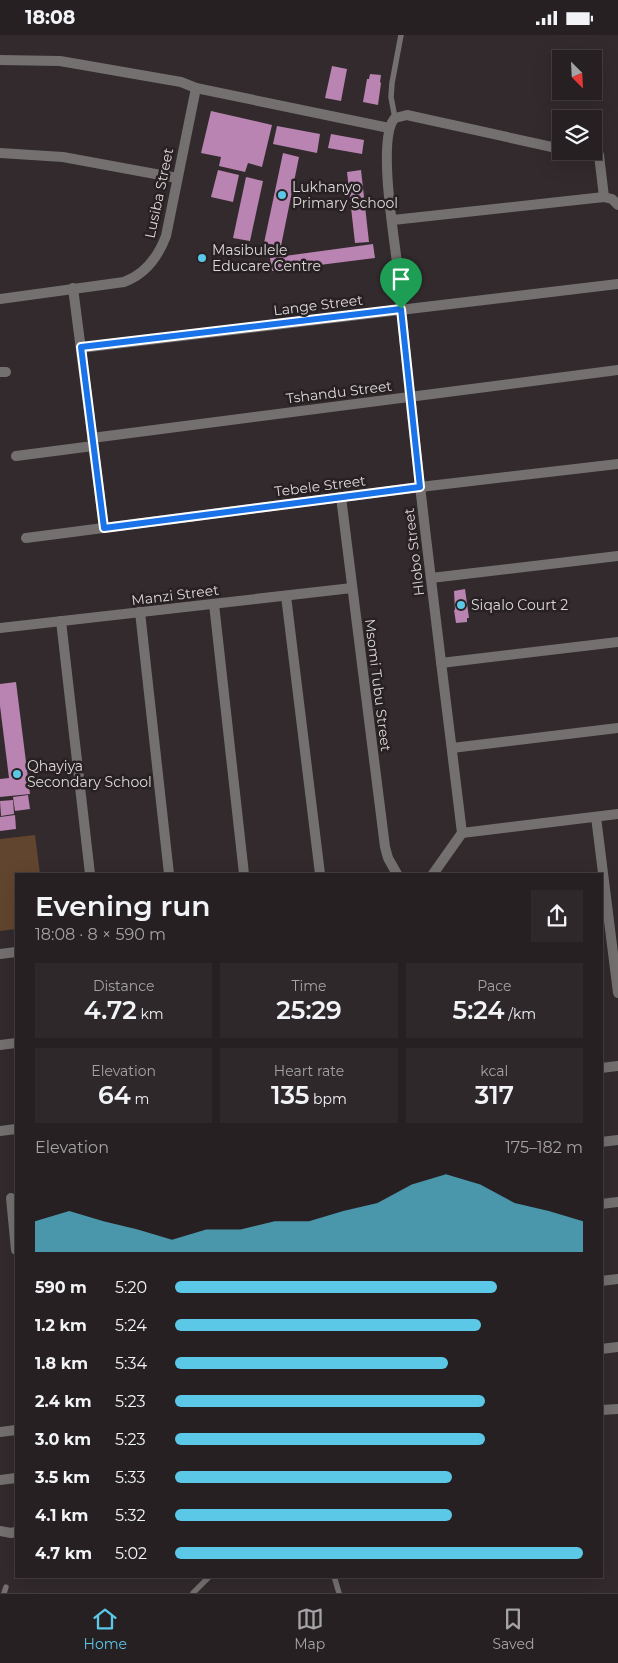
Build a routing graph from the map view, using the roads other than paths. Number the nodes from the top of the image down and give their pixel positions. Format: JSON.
{"nodes":[{"id":1,"x":402,"y":35,"type":"edge"},
{"id":2,"x":0,"y":60,"type":"edge"},
{"id":3,"x":196,"y":88,"type":"junction"},
{"id":4,"x":395,"y":118,"type":"junction"},
{"id":5,"x":389,"y":127,"type":"junction"},
{"id":6,"x":552,"y":147,"type":"edge"},
{"id":7,"x":0,"y":153,"type":"edge"},
{"id":8,"x":600,"y":160,"type":"edge"},
{"id":9,"x":177,"y":178,"type":"junction"},
{"id":10,"x":604,"y":197,"type":"junction"},
{"id":11,"x":618,"y":205,"type":"edge"},
{"id":12,"x":393,"y":220,"type":"junction"},
{"id":13,"x":618,"y":284,"type":"edge"},
{"id":14,"x":73,"y":288,"type":"junction"},
{"id":15,"x":0,"y":299,"type":"edge"},
{"id":16,"x":401,"y":309,"type":"junction"},
{"id":17,"x":81,"y":347,"type":"junction"},
{"id":18,"x":618,"y":370,"type":"edge"},
{"id":19,"x":410,"y":397,"type":"junction"},
{"id":20,"x":93,"y":442,"type":"junction"},
{"id":21,"x":16,"y":456,"type":"dead end"},
{"id":22,"x":618,"y":464,"type":"edge"},
{"id":23,"x":420,"y":487,"type":"junction"},
{"id":24,"x":341,"y":497,"type":"junction"},
{"id":25,"x":104,"y":528,"type":"junction"},
{"id":26,"x":26,"y":538,"type":"dead end"},
{"id":27,"x":618,"y":555,"type":"edge"},
{"id":28,"x":431,"y":579,"type":"junction"},
{"id":29,"x":352,"y":588,"type":"junction"},
{"id":30,"x":286,"y":596,"type":"junction"},
{"id":31,"x":214,"y":604,"type":"junction"},
{"id":32,"x":140,"y":612,"type":"junction"},
{"id":33,"x":61,"y":621,"type":"junction"},
{"id":34,"x":0,"y":628,"type":"edge"},
{"id":35,"x":618,"y":642,"type":"edge"},
{"id":36,"x":442,"y":663,"type":"junction"},
{"id":37,"x":618,"y":728,"type":"edge"},
{"id":38,"x":452,"y":748,"type":"junction"},
{"id":39,"x":618,"y":814,"type":"edge"},
{"id":40,"x":596,"y":817,"type":"junction"},
{"id":41,"x":462,"y":833,"type":"junction"},
{"id":42,"x":90,"y":873,"type":"edge"},
{"id":43,"x":169,"y":873,"type":"edge"},
{"id":44,"x":244,"y":873,"type":"edge"},
{"id":45,"x":320,"y":873,"type":"edge"},
{"id":46,"x":396,"y":873,"type":"edge"},
{"id":47,"x":434,"y":873,"type":"edge"},
{"id":48,"x":601,"y":873,"type":"edge"},
{"id":49,"x":604,"y":904,"type":"edge"},
{"id":50,"x":15,"y":952,"type":"edge"},
{"id":51,"x":0,"y":954,"type":"edge"},
{"id":52,"x":618,"y":993,"type":"edge"},
{"id":53,"x":15,"y":1043,"type":"edge"},
{"id":54,"x":0,"y":1045,"type":"edge"},
{"id":55,"x":618,"y":1066,"type":"edge"},
{"id":56,"x":603,"y":1068,"type":"edge"},
{"id":57,"x":15,"y":1129,"type":"edge"},
{"id":58,"x":0,"y":1131,"type":"edge"},
{"id":59,"x":618,"y":1140,"type":"edge"},
{"id":60,"x":603,"y":1142,"type":"edge"},
{"id":61,"x":14,"y":1197,"type":"edge"},
{"id":62,"x":0,"y":1199,"type":"edge"},
{"id":63,"x":618,"y":1202,"type":"edge"},
{"id":64,"x":603,"y":1204,"type":"edge"},
{"id":65,"x":15,"y":1224,"type":"edge"},
{"id":66,"x":618,"y":1279,"type":"edge"},
{"id":67,"x":603,"y":1281,"type":"edge"},
{"id":68,"x":618,"y":1347,"type":"edge"},
{"id":69,"x":603,"y":1349,"type":"edge"},
{"id":70,"x":618,"y":1409,"type":"edge"},
{"id":71,"x":603,"y":1410,"type":"edge"},
{"id":72,"x":15,"y":1430,"type":"edge"},
{"id":73,"x":0,"y":1431,"type":"edge"},
{"id":74,"x":15,"y":1478,"type":"edge"},
{"id":75,"x":0,"y":1480,"type":"edge"},
{"id":76,"x":0,"y":1531,"type":"edge"},
{"id":77,"x":15,"y":1532,"type":"edge"},
{"id":78,"x":208,"y":1578,"type":"edge"},
{"id":79,"x":335,"y":1578,"type":"edge"},
{"id":80,"x":193,"y":1593,"type":"edge"},
{"id":81,"x":339,"y":1593,"type":"edge"}],
"edges":[{"from":1,"to":4,"type":"lane"},
{"from":2,"to":3,"type":"street"},
{"from":3,"to":5,"type":"street"},
{"from":3,"to":9,"type":"street","name":"Lusiba Street"},
{"from":4,"to":5,"type":"street"},
{"from":4,"to":6,"type":"street"},
{"from":5,"to":12,"type":"street","name":"Hlobo Street"},
{"from":7,"to":9,"type":"street"},
{"from":8,"to":10,"type":"street"},
{"from":9,"to":14,"type":"street","name":"Lusiba Street"},
{"from":10,"to":11,"type":"street"},
{"from":10,"to":12,"type":"street"},
{"from":12,"to":16,"type":"street","name":"Hlobo Street"},
{"from":13,"to":16,"type":"street","name":"Lange Street"},
{"from":14,"to":15,"type":"street","name":"Lusiba Street"},
{"from":14,"to":17,"type":"street"},
{"from":16,"to":17,"type":"street","name":"Lange Street"},
{"from":16,"to":19,"type":"street","name":"Hlobo Street"},
{"from":17,"to":20,"type":"street"},
{"from":18,"to":19,"type":"street","name":"Tshandu Street"},
{"from":19,"to":20,"type":"street","name":"Tshandu Street"},
{"from":19,"to":23,"type":"street","name":"Hlobo Street"},
{"from":20,"to":21,"type":"street","name":"Tshandu Street"},
{"from":20,"to":25,"type":"street"},
{"from":22,"to":23,"type":"street","name":"Tebele Street"},
{"from":23,"to":24,"type":"street","name":"Tebele Street"},
{"from":23,"to":28,"type":"street","name":"Hlobo Street"},
{"from":24,"to":25,"type":"street","name":"Tebele Street"},
{"from":24,"to":29,"type":"street","name":"Msomi Tubu Street"},
{"from":25,"to":26,"type":"street","name":"Tebele Street"},
{"from":27,"to":28,"type":"street"},
{"from":28,"to":36,"type":"street","name":"Hlobo Street"},
{"from":29,"to":30,"type":"street","name":"Manzi Street"},
{"from":29,"to":46,"type":"street","name":"Msomi Tubu Street"},
{"from":30,"to":31,"type":"street","name":"Manzi Street"},
{"from":30,"to":45,"type":"street"},
{"from":31,"to":32,"type":"street","name":"Manzi Street"},
{"from":31,"to":44,"type":"street"},
{"from":32,"to":33,"type":"street","name":"Manzi Street"},
{"from":32,"to":43,"type":"street"},
{"from":33,"to":34,"type":"street","name":"Manzi Street"},
{"from":33,"to":42,"type":"street"},
{"from":35,"to":36,"type":"street"},
{"from":36,"to":38,"type":"street","name":"Hlobo Street"},
{"from":37,"to":38,"type":"street"},
{"from":38,"to":41,"type":"street","name":"Hlobo Street"},
{"from":39,"to":40,"type":"street"},
{"from":40,"to":41,"type":"street"},
{"from":40,"to":48,"type":"street"},
{"from":41,"to":47,"type":"street"},
{"from":49,"to":52,"type":"street"},
{"from":50,"to":51,"type":"street"},
{"from":53,"to":54,"type":"street"},
{"from":55,"to":56,"type":"street"},
{"from":57,"to":58,"type":"street"},
{"from":59,"to":60,"type":"street"},
{"from":61,"to":62,"type":"street"},
{"from":61,"to":65,"type":"street"},
{"from":63,"to":64,"type":"street"},
{"from":66,"to":67,"type":"street"},
{"from":68,"to":69,"type":"street"},
{"from":70,"to":71,"type":"street"},
{"from":72,"to":73,"type":"street"},
{"from":74,"to":75,"type":"street"},
{"from":76,"to":77,"type":"street"},
{"from":78,"to":80,"type":"lane"},
{"from":79,"to":81,"type":"lane"}]}
